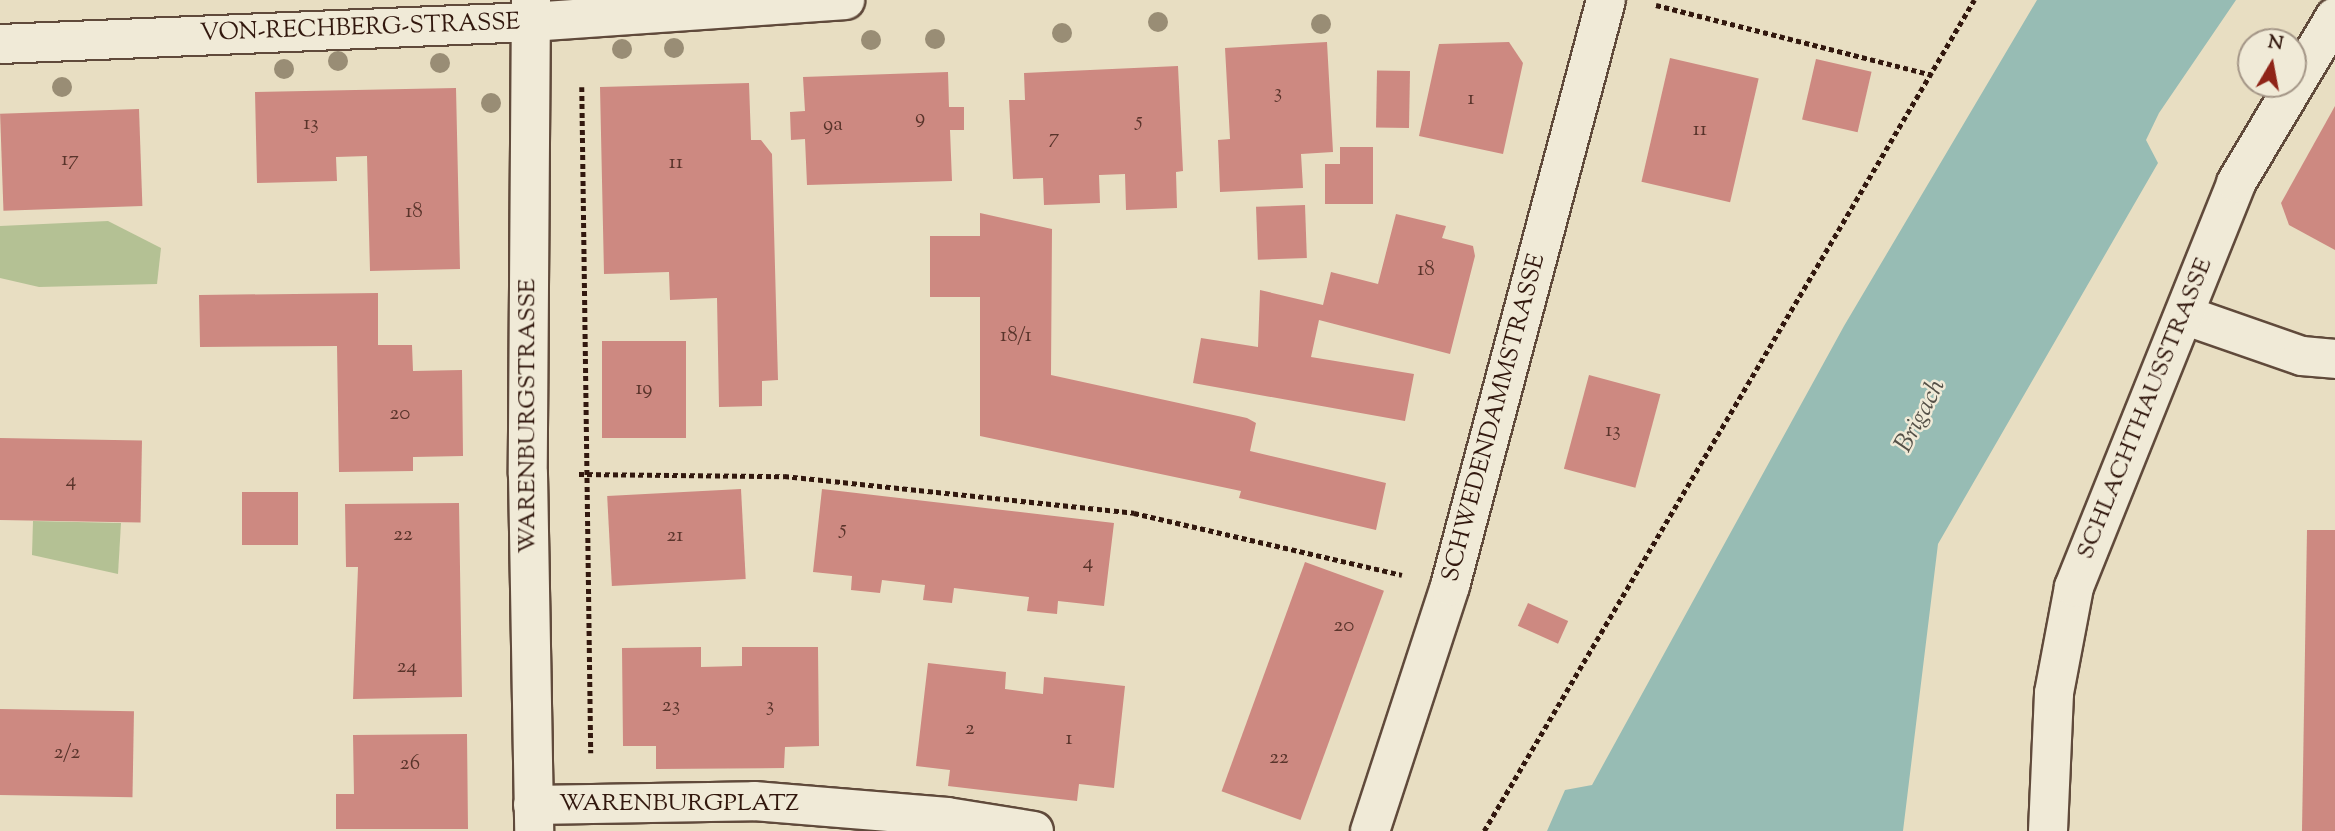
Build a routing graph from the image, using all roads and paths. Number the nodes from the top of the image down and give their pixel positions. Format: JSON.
{"nodes":[{"id":1,"x":845,"y":0,"type":"edge"},
{"id":2,"x":1606,"y":0,"type":"edge"},
{"id":3,"x":1974,"y":0,"type":"edge"},
{"id":4,"x":1651,"y":4,"type":"dead end"},
{"id":5,"x":542,"y":14,"type":"edge"},
{"id":6,"x":2335,"y":17,"type":"edge"},
{"id":7,"x":0,"y":44,"type":"edge"},
{"id":8,"x":1933,"y":75,"type":"junction"},
{"id":9,"x":2184,"y":315,"type":"junction"},
{"id":10,"x":2335,"y":359,"type":"edge"},
{"id":11,"x":528,"y":474,"type":"junction"},
{"id":12,"x":586,"y":474,"type":"junction"},
{"id":13,"x":1450,"y":586,"type":"junction"},
{"id":14,"x":592,"y":804,"type":"junction"},
{"id":15,"x":533,"y":818,"type":"edge"},
{"id":16,"x":1034,"y":831,"type":"edge"},
{"id":17,"x":1370,"y":831,"type":"edge"},
{"id":18,"x":1484,"y":831,"type":"edge"},
{"id":19,"x":2048,"y":831,"type":"edge"}],
"edges":[{"from":1,"to":5,"type":"street","name":"VON-RECHBERG-STRASSE"},
{"from":2,"to":13,"type":"street","name":"SCHWEDENDAMMSTRASSE"},
{"from":3,"to":8,"type":"path"},
{"from":4,"to":8,"type":"path"},
{"from":5,"to":7,"type":"street","name":"VON-RECHBERG-STRASSE"},
{"from":5,"to":11,"type":"street","name":"WARENBURGSTRASSE"},
{"from":5,"to":12,"type":"path"},
{"from":6,"to":9,"type":"street","name":"SCHLACHTHAUSSTRASSE"},
{"from":8,"to":18,"type":"path"},
{"from":9,"to":10,"type":"street"},
{"from":9,"to":19,"type":"street","name":"SCHLACHTHAUSSTRASSE"},
{"from":11,"to":12,"type":"path"},
{"from":11,"to":15,"type":"street","name":"WARENBURGSTRASSE"},
{"from":12,"to":13,"type":"path"},
{"from":12,"to":14,"type":"path"},
{"from":13,"to":17,"type":"street","name":"SCHWEDENDAMMSTRASSE"},
{"from":14,"to":15,"type":"street","name":"WARENBURGPLATZ"},
{"from":14,"to":16,"type":"street","name":"WARENBURGPLATZ"}]}
